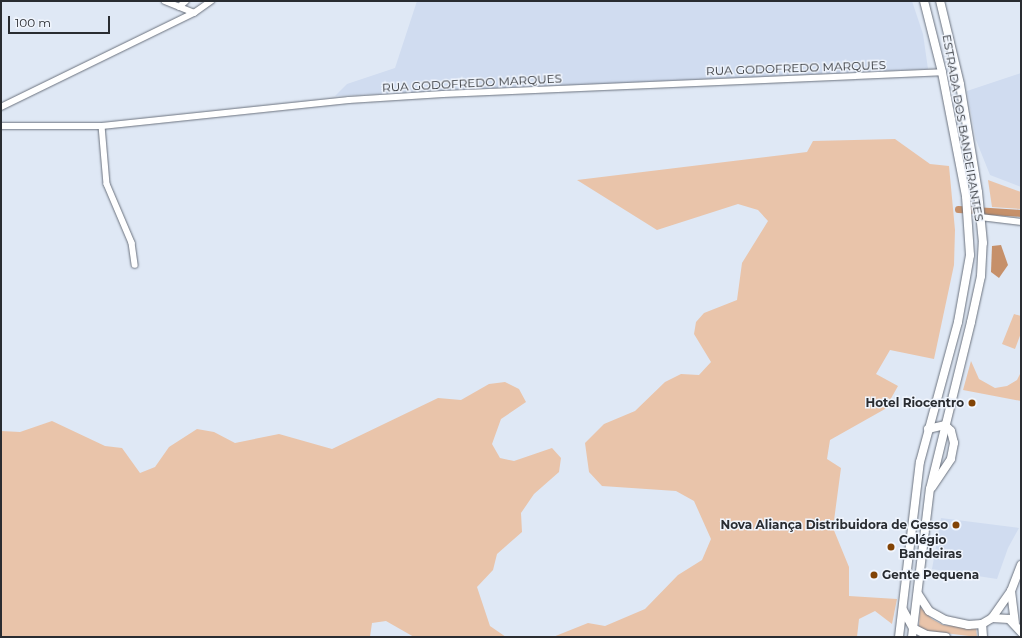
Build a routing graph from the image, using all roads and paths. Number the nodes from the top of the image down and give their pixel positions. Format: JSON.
{"nodes":[{"id":1,"x":165,"y":1,"type":"edge"},
{"id":2,"x":186,"y":1,"type":"edge"},
{"id":3,"x":211,"y":1,"type":"edge"},
{"id":4,"x":924,"y":1,"type":"edge"},
{"id":5,"x":940,"y":3,"type":"edge"},
{"id":6,"x":179,"y":7,"type":"junction"},
{"id":7,"x":194,"y":13,"type":"junction"},
{"id":8,"x":942,"y":72,"type":"junction"},
{"id":9,"x":1,"y":107,"type":"edge"},
{"id":10,"x":2,"y":126,"type":"edge"},
{"id":11,"x":102,"y":126,"type":"junction"},
{"id":12,"x":981,"y":215,"type":"junction"},
{"id":13,"x":1021,"y":222,"type":"edge"},
{"id":14,"x":135,"y":265,"type":"dead end"},
{"id":15,"x":945,"y":425,"type":"junction"},
{"id":16,"x":928,"y":429,"type":"junction"},
{"id":17,"x":930,"y":489,"type":"junction"},
{"id":18,"x":1021,"y":565,"type":"edge"},
{"id":19,"x":1011,"y":591,"type":"junction"},
{"id":20,"x":918,"y":594,"type":"junction"},
{"id":21,"x":903,"y":610,"type":"junction"},
{"id":22,"x":992,"y":618,"type":"junction"},
{"id":23,"x":1015,"y":623,"type":"junction"},
{"id":24,"x":982,"y":624,"type":"junction"},
{"id":25,"x":913,"y":628,"type":"junction"},
{"id":26,"x":1021,"y":632,"type":"edge"},
{"id":27,"x":899,"y":637,"type":"edge"},
{"id":28,"x":912,"y":637,"type":"edge"},
{"id":29,"x":944,"y":637,"type":"edge"},
{"id":30,"x":982,"y":637,"type":"edge"}],
"edges":[{"from":1,"to":6,"type":"street"},
{"from":2,"to":6,"type":"street"},
{"from":3,"to":7,"type":"street"},
{"from":4,"to":8,"type":"main road","name":"ESTRADA DOS BANDEIRANTES"},
{"from":5,"to":12,"type":"main road","name":"ESTRADA DOS BANDEIRANTES"},
{"from":6,"to":7,"type":"street"},
{"from":7,"to":9,"type":"street"},
{"from":8,"to":11,"type":"street","name":"RUA GODOFREDO MARQUES"},
{"from":8,"to":16,"type":"main road","name":"ESTRADA DOS BANDEIRANTES"},
{"from":10,"to":11,"type":"street","name":"RUA GODOFREDO MARQUES"},
{"from":11,"to":14,"type":"street"},
{"from":12,"to":13,"type":"street"},
{"from":12,"to":15,"type":"main road","name":"ESTRADA DOS BANDEIRANTES"},
{"from":15,"to":16,"type":"main road"},
{"from":15,"to":17,"type":"main road","name":"ESTRADA DOS BANDEIRANTES"},
{"from":15,"to":17,"type":"main road"},
{"from":16,"to":21,"type":"main road","name":"ESTRADA DOS BANDEIRANTES"},
{"from":17,"to":20,"type":"main road","name":"ESTRADA DOS BANDEIRANTES"},
{"from":18,"to":19,"type":"main road"},
{"from":19,"to":22,"type":"main road"},
{"from":19,"to":23,"type":"main road"},
{"from":20,"to":24,"type":"main road"},
{"from":20,"to":25,"type":"main road","name":"ESTRADA DOS BANDEIRANTES"},
{"from":21,"to":25,"type":"main road"},
{"from":21,"to":27,"type":"main road","name":"ESTRADA DOS BANDEIRANTES"},
{"from":22,"to":23,"type":"main road"},
{"from":22,"to":24,"type":"main road"},
{"from":23,"to":26,"type":"main road"},
{"from":24,"to":30,"type":"main road"},
{"from":25,"to":28,"type":"main road","name":"ESTRADA DOS BANDEIRANTES"},
{"from":25,"to":29,"type":"main road"}]}
